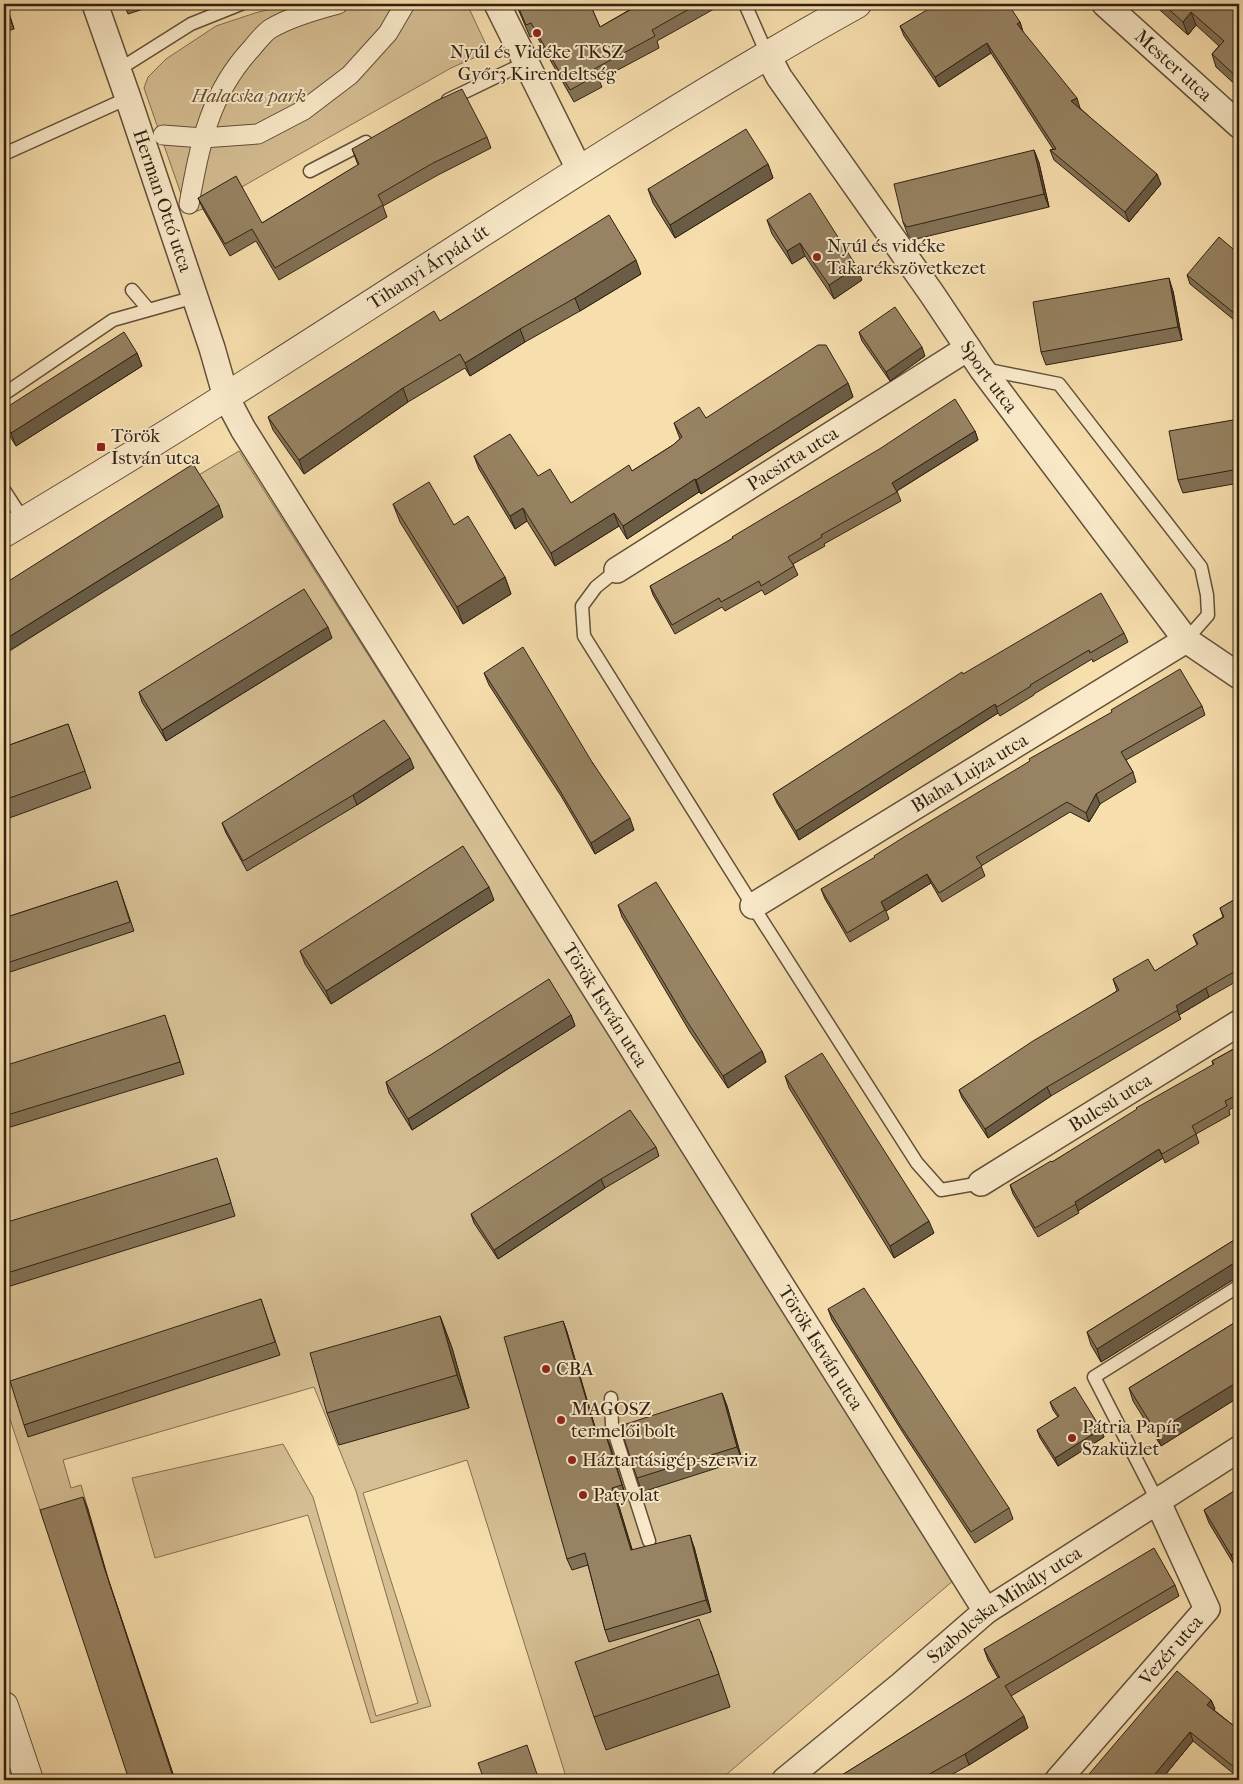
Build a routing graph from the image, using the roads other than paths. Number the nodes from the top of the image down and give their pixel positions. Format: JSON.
{"nodes":[{"id":1,"x":95,"y":4,"type":"edge"},
{"id":2,"x":241,"y":4,"type":"edge"},
{"id":3,"x":338,"y":4,"type":"edge"},
{"id":4,"x":405,"y":4,"type":"edge"},
{"id":5,"x":496,"y":4,"type":"edge"},
{"id":6,"x":745,"y":4,"type":"edge"},
{"id":7,"x":857,"y":4,"type":"edge"},
{"id":8,"x":1107,"y":5,"type":"edge"},
{"id":9,"x":767,"y":54,"type":"junction"},
{"id":10,"x":525,"y":63,"type":"junction"},
{"id":11,"x":118,"y":70,"type":"junction"},
{"id":12,"x":128,"y":98,"type":"junction"},
{"id":13,"x":438,"y":106,"type":"edge"},
{"id":14,"x":1239,"y":125,"type":"edge"},
{"id":15,"x":163,"y":135,"type":"dead end"},
{"id":16,"x":378,"y":136,"type":"edge"},
{"id":17,"x":203,"y":138,"type":"junction"},
{"id":18,"x":4,"y":154,"type":"edge"},
{"id":19,"x":579,"y":170,"type":"junction"},
{"id":20,"x":310,"y":171,"type":"dead end"},
{"id":21,"x":189,"y":204,"type":"dead end"},
{"id":22,"x":132,"y":290,"type":"dead end"},
{"id":23,"x":195,"y":297,"type":"junction"},
{"id":24,"x":149,"y":310,"type":"junction"},
{"id":25,"x":968,"y":348,"type":"junction"},
{"id":26,"x":982,"y":369,"type":"junction"},
{"id":27,"x":4,"y":394,"type":"edge"},
{"id":28,"x":226,"y":397,"type":"junction"},
{"id":29,"x":4,"y":490,"type":"edge"},
{"id":30,"x":14,"y":527,"type":"edge"},
{"id":31,"x":617,"y":570,"type":"joint"},
{"id":32,"x":1186,"y":640,"type":"junction"},
{"id":33,"x":1239,"y":676,"type":"edge"},
{"id":34,"x":753,"y":906,"type":"junction"},
{"id":35,"x":1239,"y":1024,"type":"edge"},
{"id":36,"x":981,"y":1183,"type":"joint"},
{"id":37,"x":1239,"y":1286,"type":"edge"},
{"id":38,"x":612,"y":1398,"type":"dead end"},
{"id":39,"x":1239,"y":1449,"type":"edge"},
{"id":40,"x":1157,"y":1500,"type":"junction"},
{"id":41,"x":649,"y":1541,"type":"dead end"},
{"id":42,"x":986,"y":1611,"type":"junction"},
{"id":43,"x":4,"y":1706,"type":"edge"},
{"id":44,"x":29,"y":1780,"type":"edge"},
{"id":45,"x":785,"y":1780,"type":"edge"},
{"id":46,"x":1058,"y":1780,"type":"edge"}],
"edges":[{"from":1,"to":11,"type":"street","name":"Herman Ottó utca"},
{"from":2,"to":11,"type":"lane"},
{"from":3,"to":17,"type":"street"},
{"from":4,"to":17,"type":"street"},
{"from":5,"to":10,"type":"street"},
{"from":6,"to":9,"type":"lane"},
{"from":7,"to":9,"type":"street","name":"Tihanyi Árpád út"},
{"from":8,"to":14,"type":"street","name":"Mester utca"},
{"from":9,"to":19,"type":"street","name":"Tihanyi Árpád út"},
{"from":9,"to":25,"type":"street","name":"Sport utca"},
{"from":10,"to":13,"type":"lane"},
{"from":10,"to":19,"type":"street"},
{"from":11,"to":12,"type":"street","name":"Herman Ottó utca"},
{"from":12,"to":18,"type":"lane"},
{"from":12,"to":23,"type":"street","name":"Herman Ottó utca"},
{"from":15,"to":17,"type":"street"},
{"from":16,"to":20,"type":"lane"},
{"from":17,"to":21,"type":"street"},
{"from":19,"to":28,"type":"street","name":"Tihanyi Árpád út"},
{"from":22,"to":24,"type":"lane"},
{"from":23,"to":24,"type":"lane"},
{"from":23,"to":28,"type":"street","name":"Herman Ottó utca"},
{"from":24,"to":27,"type":"lane"},
{"from":25,"to":26,"type":"street","name":"Sport utca"},
{"from":25,"to":31,"type":"street","name":"Pacsirta utca"},
{"from":26,"to":32,"type":"street","name":"Sport utca"},
{"from":26,"to":32,"type":"lane"},
{"from":28,"to":30,"type":"street","name":"Tihanyi Árpád út"},
{"from":28,"to":42,"type":"street","name":"Török István utca"},
{"from":29,"to":30,"type":"lane"},
{"from":31,"to":34,"type":"lane"},
{"from":32,"to":33,"type":"street","name":"Sport utca"},
{"from":32,"to":34,"type":"street","name":"Blaha Lujza utca"},
{"from":34,"to":36,"type":"lane"},
{"from":35,"to":36,"type":"street","name":"Bulcsú utca"},
{"from":37,"to":40,"type":"lane"},
{"from":38,"to":41,"type":"lane"},
{"from":39,"to":40,"type":"street","name":"Szabolcska Mihály utca"},
{"from":40,"to":42,"type":"street","name":"Szabolcska Mihály utca"},
{"from":40,"to":46,"type":"street","name":"Vezér utca"},
{"from":42,"to":45,"type":"street","name":"Szabolcska Mihály utca"},
{"from":43,"to":44,"type":"street"}]}
